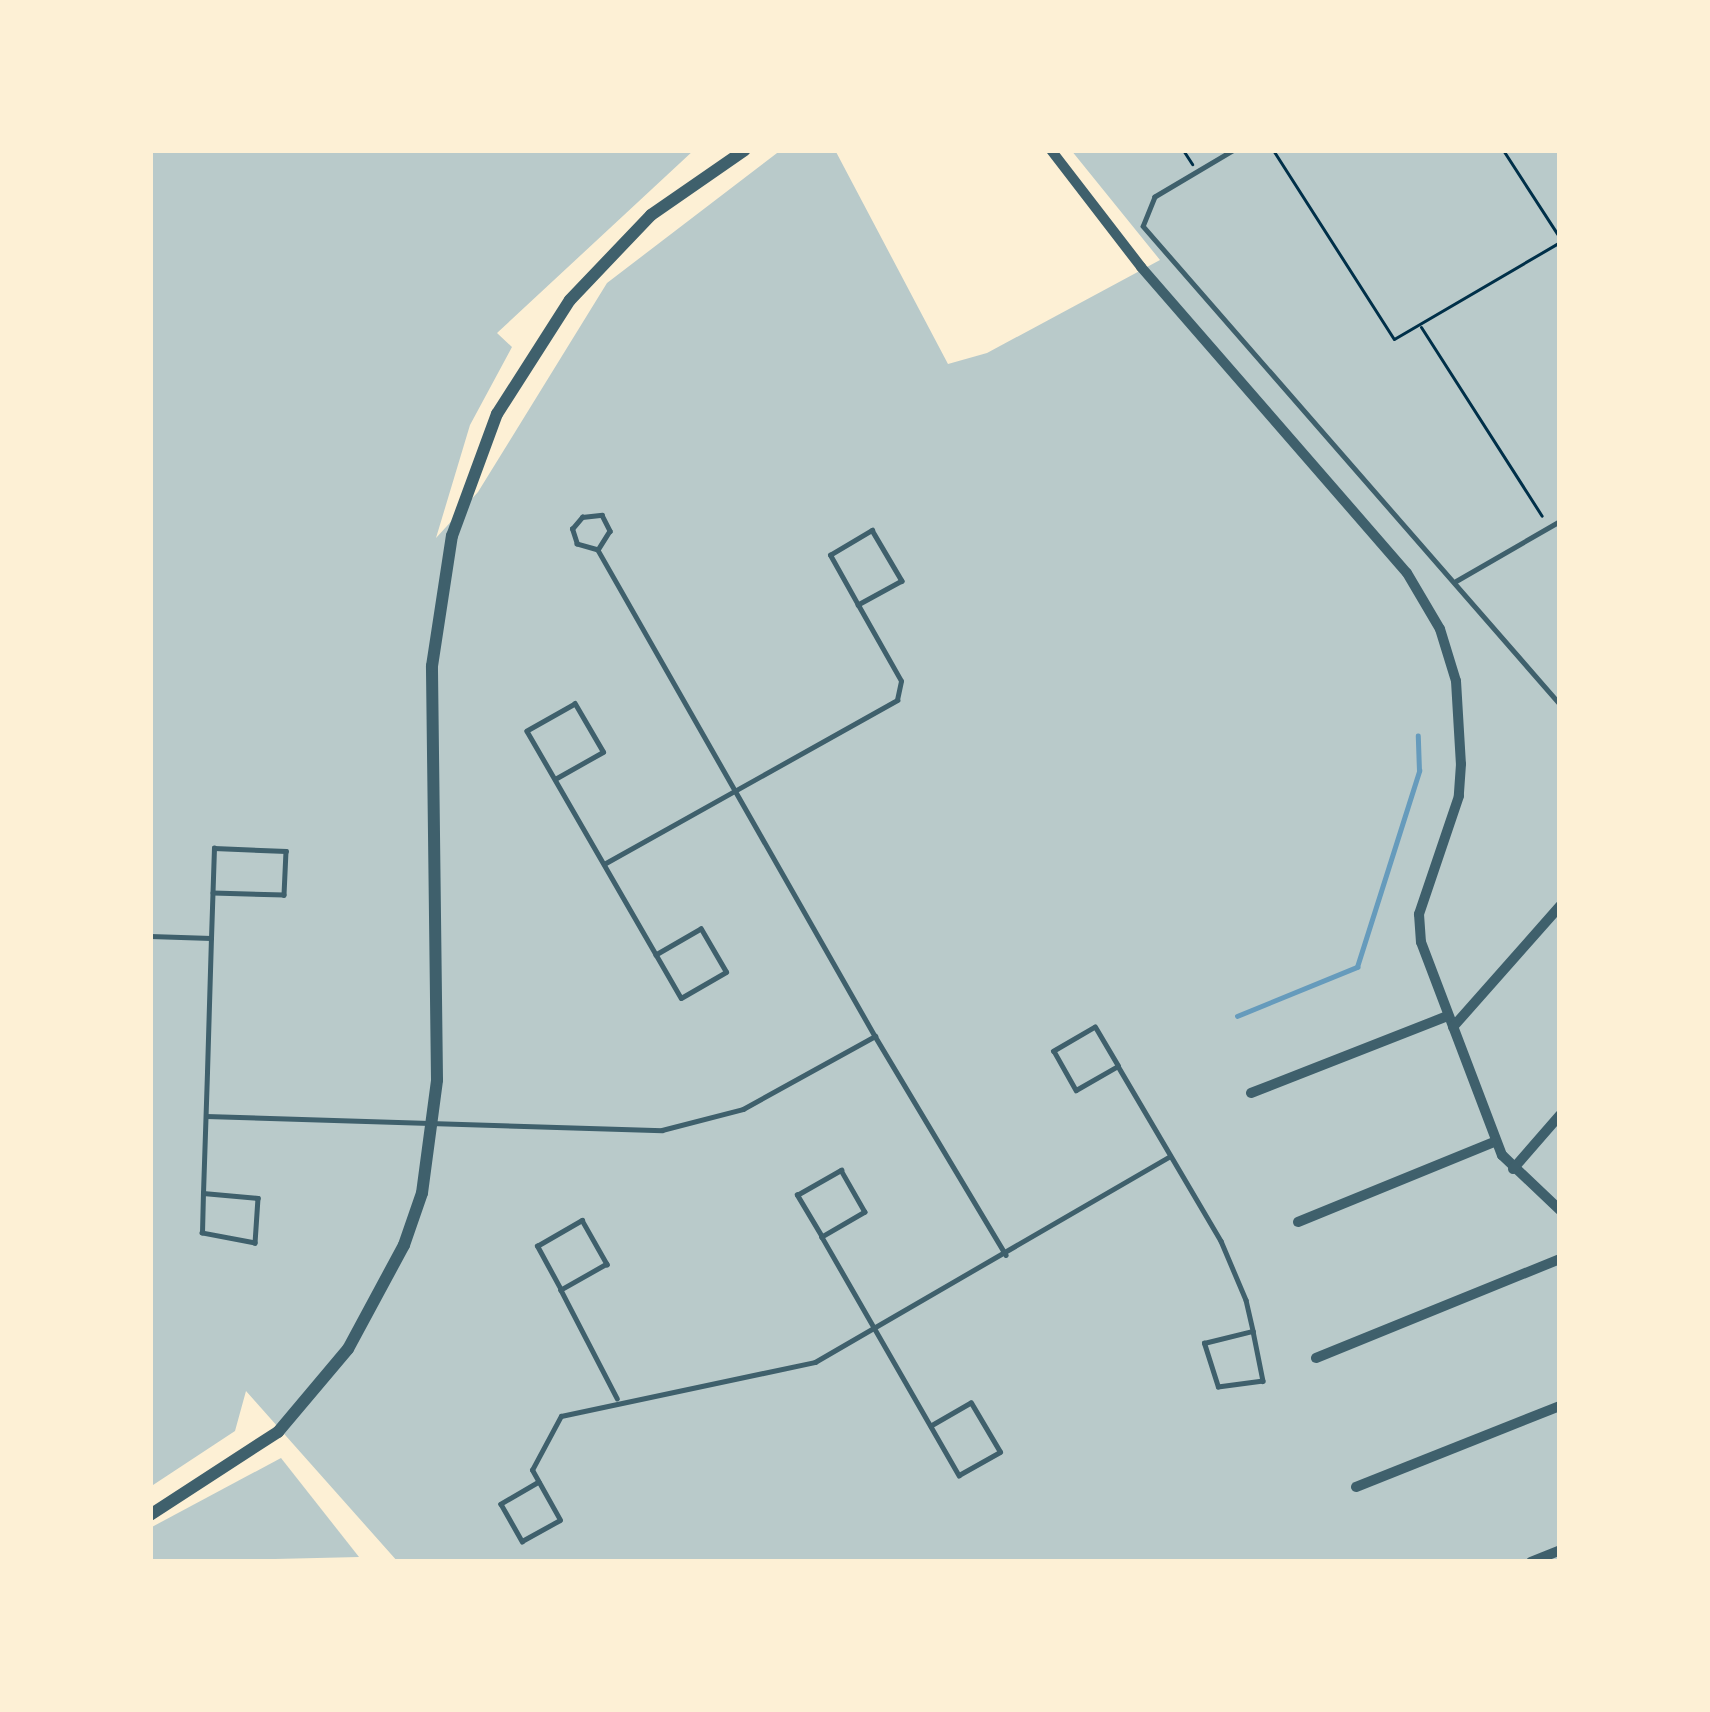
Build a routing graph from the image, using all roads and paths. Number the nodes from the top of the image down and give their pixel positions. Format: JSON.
{"nodes":[{"id":1,"x":746,"y":150,"type":"edge"},
{"id":2,"x":1051,"y":150,"type":"edge"},
{"id":3,"x":1184,"y":150,"type":"edge"},
{"id":4,"x":1234,"y":150,"type":"edge"},
{"id":5,"x":1273,"y":150,"type":"edge"},
{"id":6,"x":1503,"y":150,"type":"edge"},
{"id":7,"x":1197,"y":172,"type":"junction"},
{"id":8,"x":1560,"y":240,"type":"edge"},
{"id":9,"x":1419,"y":324,"type":"junction"},
{"id":10,"x":1560,"y":521,"type":"edge"},
{"id":11,"x":1549,"y":527,"type":"junction"},
{"id":12,"x":598,"y":550,"type":"junction"},
{"id":13,"x":1454,"y":583,"type":"junction"},
{"id":14,"x":858,"y":605,"type":"junction"},
{"id":15,"x":1560,"y":704,"type":"edge"},
{"id":16,"x":555,"y":779,"type":"junction"},
{"id":17,"x":735,"y":790,"type":"junction"},
{"id":18,"x":604,"y":864,"type":"junction"},
{"id":19,"x":213,"y":893,"type":"junction"},
{"id":20,"x":1560,"y":906,"type":"edge"},
{"id":21,"x":150,"y":936,"type":"edge"},
{"id":22,"x":212,"y":938,"type":"junction"},
{"id":23,"x":656,"y":955,"type":"junction"},
{"id":24,"x":1450,"y":1021,"type":"junction"},
{"id":25,"x":875,"y":1036,"type":"junction"},
{"id":26,"x":1118,"y":1066,"type":"junction"},
{"id":27,"x":1251,"y":1093,"type":"dead end"},
{"id":28,"x":1560,"y":1114,"type":"edge"},
{"id":29,"x":206,"y":1116,"type":"junction"},
{"id":30,"x":434,"y":1122,"type":"junction"},
{"id":31,"x":1496,"y":1141,"type":"junction"},
{"id":32,"x":1170,"y":1156,"type":"junction"},
{"id":33,"x":1514,"y":1169,"type":"junction"},
{"id":34,"x":203,"y":1193,"type":"junction"},
{"id":35,"x":1560,"y":1210,"type":"edge"},
{"id":36,"x":1298,"y":1222,"type":"dead end"},
{"id":37,"x":822,"y":1238,"type":"junction"},
{"id":38,"x":1006,"y":1256,"type":"junction"},
{"id":39,"x":1560,"y":1259,"type":"edge"},
{"id":40,"x":561,"y":1290,"type":"junction"},
{"id":41,"x":875,"y":1330,"type":"junction"},
{"id":42,"x":1253,"y":1331,"type":"junction"},
{"id":43,"x":1316,"y":1358,"type":"dead end"},
{"id":44,"x":617,"y":1398,"type":"junction"},
{"id":45,"x":1560,"y":1406,"type":"edge"},
{"id":46,"x":931,"y":1426,"type":"junction"},
{"id":47,"x":539,"y":1482,"type":"junction"},
{"id":48,"x":1356,"y":1487,"type":"dead end"},
{"id":49,"x":150,"y":1515,"type":"edge"},
{"id":50,"x":1560,"y":1550,"type":"edge"},
{"id":51,"x":1531,"y":1562,"type":"edge"}],
"edges":[{"from":1,"to":30,"type":"street"},
{"from":2,"to":24,"type":"street"},
{"from":3,"to":7,"type":"path"},
{"from":4,"to":7,"type":"lane"},
{"from":5,"to":9,"type":"path"},
{"from":6,"to":8,"type":"path"},
{"from":7,"to":13,"type":"lane"},
{"from":8,"to":9,"type":"path"},
{"from":9,"to":11,"type":"path"},
{"from":10,"to":11,"type":"lane"},
{"from":11,"to":13,"type":"lane"},
{"from":12,"to":12,"type":"lane"},
{"from":12,"to":17,"type":"lane"},
{"from":13,"to":15,"type":"lane"},
{"from":14,"to":14,"type":"lane"},
{"from":14,"to":17,"type":"lane"},
{"from":16,"to":16,"type":"lane"},
{"from":16,"to":18,"type":"lane"},
{"from":17,"to":18,"type":"lane"},
{"from":17,"to":25,"type":"lane"},
{"from":18,"to":23,"type":"lane"},
{"from":19,"to":19,"type":"lane"},
{"from":19,"to":22,"type":"lane"},
{"from":20,"to":24,"type":"street"},
{"from":21,"to":22,"type":"lane"},
{"from":22,"to":29,"type":"lane"},
{"from":23,"to":23,"type":"lane"},
{"from":24,"to":27,"type":"street"},
{"from":24,"to":31,"type":"street"},
{"from":25,"to":30,"type":"lane"},
{"from":25,"to":38,"type":"lane"},
{"from":26,"to":26,"type":"lane"},
{"from":26,"to":32,"type":"lane"},
{"from":28,"to":33,"type":"street"},
{"from":29,"to":30,"type":"lane"},
{"from":29,"to":34,"type":"lane"},
{"from":30,"to":49,"type":"street"},
{"from":31,"to":33,"type":"street"},
{"from":31,"to":36,"type":"street"},
{"from":32,"to":38,"type":"lane"},
{"from":32,"to":42,"type":"lane"},
{"from":33,"to":35,"type":"street"},
{"from":34,"to":34,"type":"lane"},
{"from":37,"to":37,"type":"lane"},
{"from":37,"to":41,"type":"lane"},
{"from":38,"to":41,"type":"lane"},
{"from":39,"to":43,"type":"street"},
{"from":40,"to":40,"type":"lane"},
{"from":40,"to":44,"type":"lane"},
{"from":41,"to":44,"type":"lane"},
{"from":41,"to":46,"type":"lane"},
{"from":42,"to":42,"type":"lane"},
{"from":44,"to":47,"type":"lane"},
{"from":45,"to":48,"type":"street"},
{"from":46,"to":46,"type":"lane"},
{"from":47,"to":47,"type":"lane"},
{"from":50,"to":51,"type":"street"}]}
